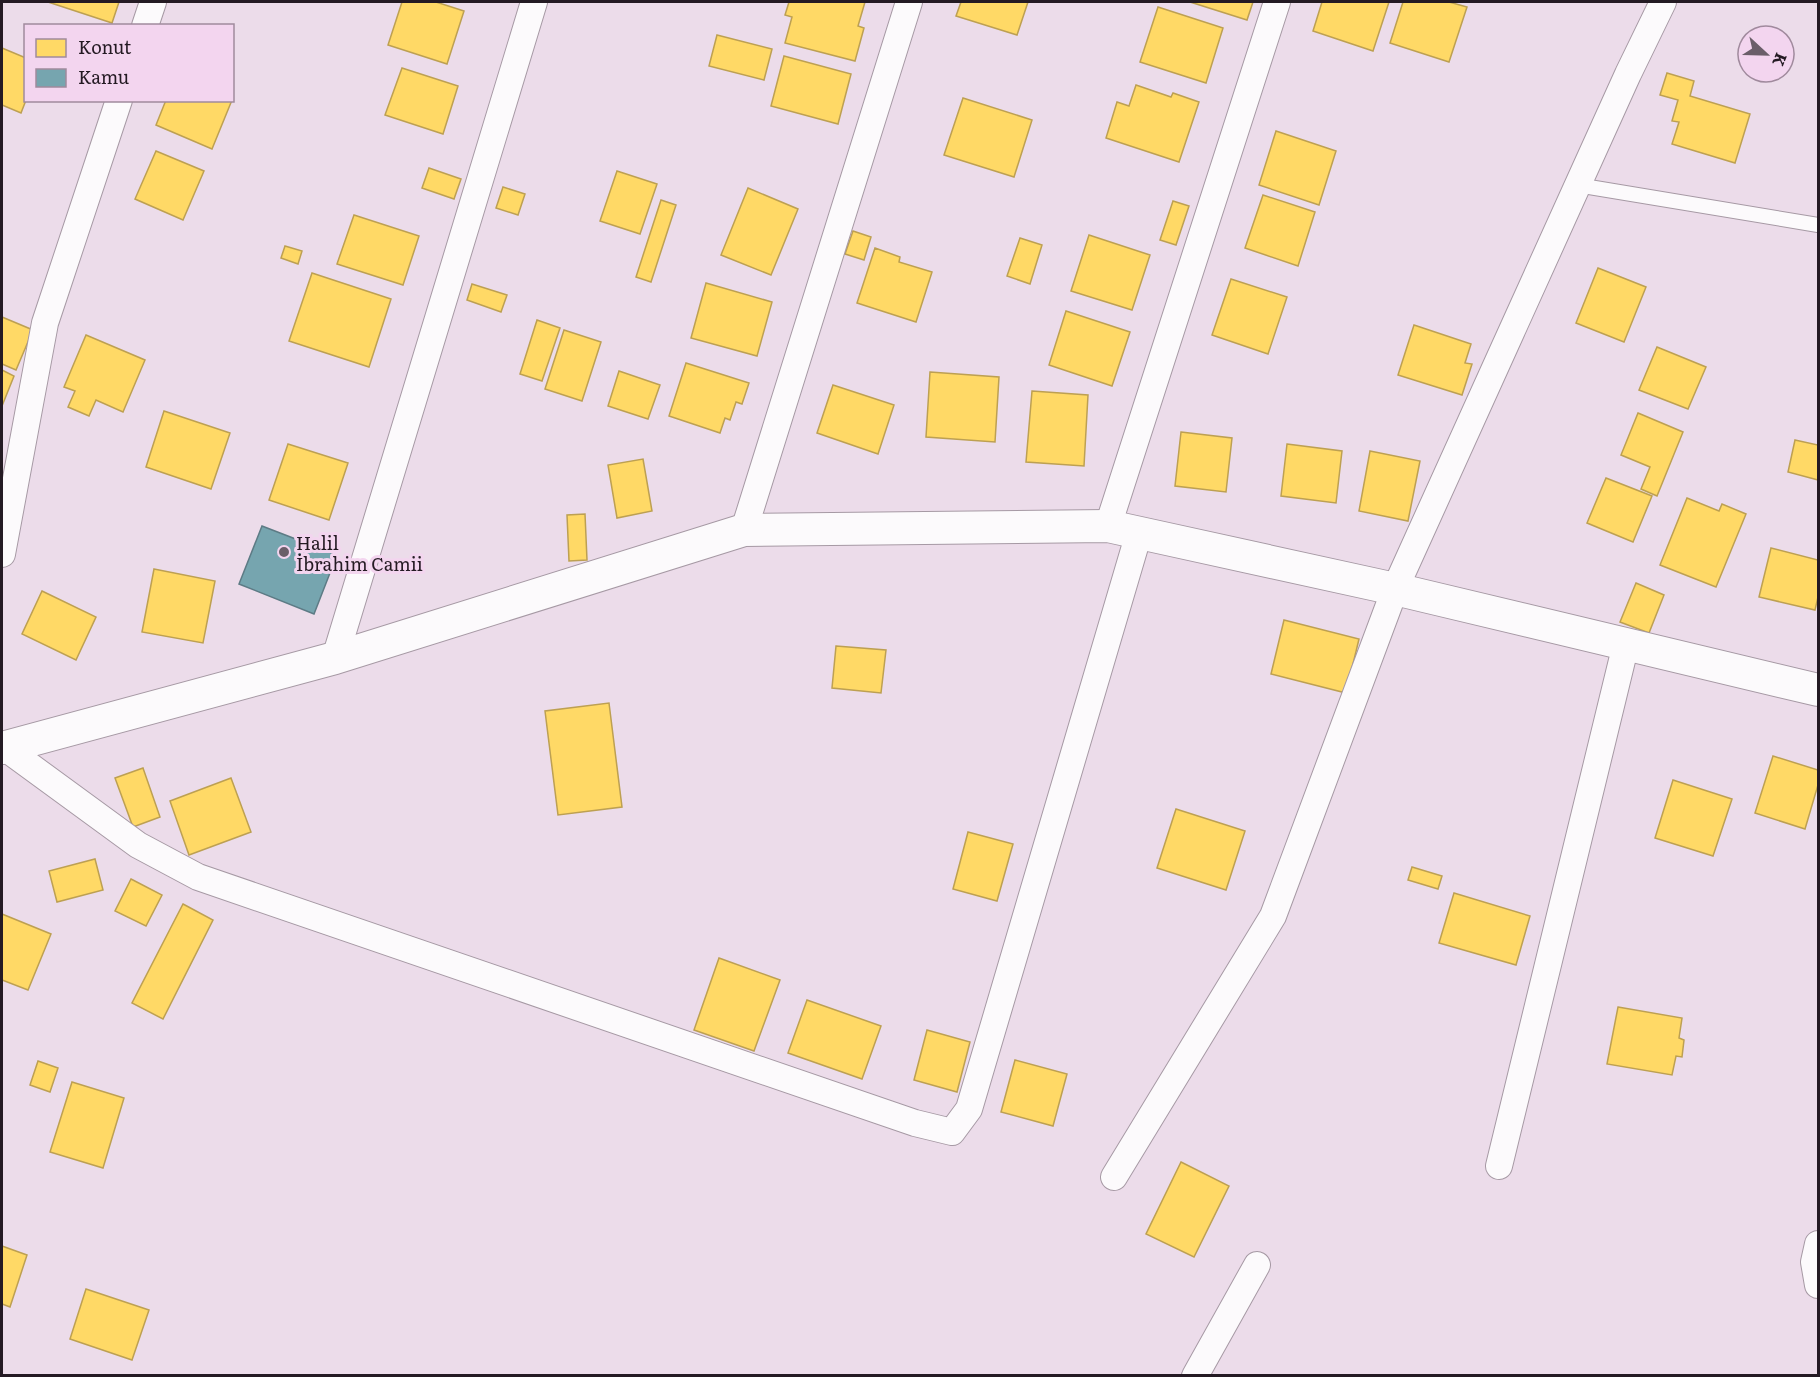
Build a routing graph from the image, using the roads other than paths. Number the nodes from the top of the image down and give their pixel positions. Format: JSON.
{"nodes":[{"id":1,"x":153,"y":2,"type":"edge"},
{"id":2,"x":534,"y":2,"type":"edge"},
{"id":3,"x":909,"y":2,"type":"edge"},
{"id":4,"x":1277,"y":2,"type":"edge"},
{"id":5,"x":1663,"y":2,"type":"edge"},
{"id":6,"x":146,"y":24,"type":"edge"},
{"id":7,"x":118,"y":102,"type":"edge"},
{"id":8,"x":1577,"y":185,"type":"junction"},
{"id":9,"x":1818,"y":225,"type":"edge"},
{"id":10,"x":1108,"y":526,"type":"junction"},
{"id":11,"x":744,"y":530,"type":"junction"},
{"id":12,"x":1139,"y":533,"type":"junction"},
{"id":13,"x":2,"y":554,"type":"edge"},
{"id":14,"x":1395,"y":589,"type":"junction"},
{"id":15,"x":1626,"y":644,"type":"junction"},
{"id":16,"x":335,"y":658,"type":"junction"},
{"id":17,"x":1818,"y":690,"type":"edge"},
{"id":18,"x":3,"y":748,"type":"edge"},
{"id":19,"x":1499,"y":1166,"type":"dead end"},
{"id":20,"x":1113,"y":1177,"type":"dead end"},
{"id":21,"x":1818,"y":1244,"type":"edge"},
{"id":22,"x":1257,"y":1265,"type":"dead end"},
{"id":23,"x":1818,"y":1285,"type":"edge"},
{"id":24,"x":1195,"y":1376,"type":"edge"}],
"edges":[{"from":1,"to":6,"type":"street"},
{"from":2,"to":16,"type":"street"},
{"from":3,"to":11,"type":"street"},
{"from":4,"to":10,"type":"street"},
{"from":5,"to":8,"type":"street"},
{"from":7,"to":13,"type":"street"},
{"from":8,"to":9,"type":"lane"},
{"from":8,"to":14,"type":"street"},
{"from":10,"to":11,"type":"street"},
{"from":10,"to":12,"type":"street"},
{"from":11,"to":16,"type":"street"},
{"from":12,"to":14,"type":"street"},
{"from":12,"to":18,"type":"street"},
{"from":14,"to":15,"type":"street"},
{"from":14,"to":20,"type":"street"},
{"from":15,"to":17,"type":"street"},
{"from":15,"to":19,"type":"street"},
{"from":16,"to":18,"type":"street"},
{"from":21,"to":23,"type":"street"},
{"from":22,"to":24,"type":"street"}]}
